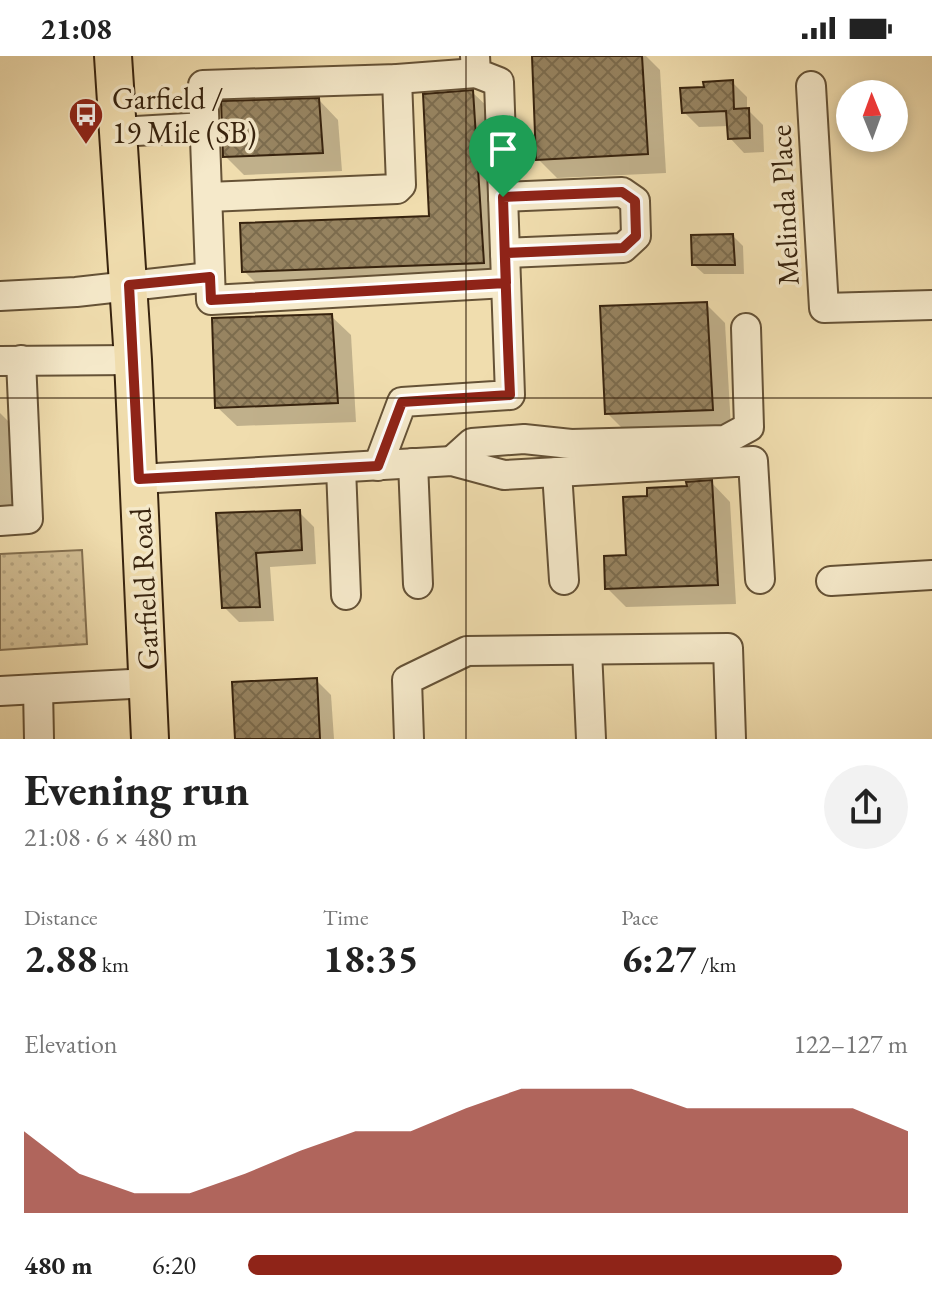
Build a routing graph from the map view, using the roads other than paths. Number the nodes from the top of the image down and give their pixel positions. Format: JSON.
{"nodes":[{"id":1,"x":113,"y":56,"type":"edge"},
{"id":2,"x":475,"y":65,"type":"edge"},
{"id":3,"x":347,"y":68,"type":"edge"},
{"id":4,"x":397,"y":79,"type":"junction"},
{"id":5,"x":811,"y":86,"type":"dead end"},
{"id":6,"x":205,"y":127,"type":"junction"},
{"id":7,"x":119,"y":132,"type":"junction"},
{"id":8,"x":208,"y":197,"type":"junction"},
{"id":9,"x":503,"y":197,"type":"junction"},
{"id":10,"x":505,"y":253,"type":"junction"},
{"id":11,"x":210,"y":277,"type":"junction"},
{"id":12,"x":506,"y":283,"type":"junction"},
{"id":13,"x":129,"y":285,"type":"junction"},
{"id":14,"x":0,"y":296,"type":"edge"},
{"id":15,"x":932,"y":305,"type":"edge"},
{"id":16,"x":746,"y":328,"type":"dead end"},
{"id":17,"x":11,"y":360,"type":"edge"},
{"id":18,"x":133,"y":360,"type":"junction"},
{"id":19,"x":452,"y":461,"type":"junction"},
{"id":20,"x":413,"y":463,"type":"junction"},
{"id":21,"x":378,"y":466,"type":"junction"},
{"id":22,"x":341,"y":468,"type":"junction"},
{"id":23,"x":557,"y":472,"type":"junction"},
{"id":24,"x":139,"y":479,"type":"junction"},
{"id":25,"x":0,"y":521,"type":"edge"},
{"id":26,"x":932,"y":575,"type":"edge"},
{"id":27,"x":760,"y":579,"type":"dead end"},
{"id":28,"x":564,"y":580,"type":"dead end"},
{"id":29,"x":831,"y":581,"type":"dead end"},
{"id":30,"x":418,"y":584,"type":"dead end"},
{"id":31,"x":346,"y":595,"type":"dead end"},
{"id":32,"x":587,"y":650,"type":"junction"},
{"id":33,"x":149,"y":683,"type":"junction"},
{"id":34,"x":38,"y":689,"type":"junction"},
{"id":35,"x":0,"y":691,"type":"edge"},
{"id":36,"x":39,"y":739,"type":"edge"},
{"id":37,"x":150,"y":739,"type":"edge"},
{"id":38,"x":409,"y":739,"type":"edge"},
{"id":39,"x":591,"y":739,"type":"edge"},
{"id":40,"x":731,"y":739,"type":"edge"}],
"edges":[{"from":1,"to":7,"type":"main road","name":"Garfield Road"},
{"from":2,"to":4,"type":"street"},
{"from":2,"to":9,"type":"street"},
{"from":3,"to":4,"type":"street"},
{"from":3,"to":6,"type":"street"},
{"from":4,"to":8,"type":"street"},
{"from":5,"to":15,"type":"street","name":"Melinda Place"},
{"from":6,"to":7,"type":"street"},
{"from":6,"to":8,"type":"street"},
{"from":7,"to":13,"type":"main road","name":"Garfield Road"},
{"from":8,"to":11,"type":"street"},
{"from":9,"to":10,"type":"street"},
{"from":9,"to":10,"type":"street"},
{"from":10,"to":12,"type":"street"},
{"from":11,"to":12,"type":"street"},
{"from":11,"to":13,"type":"street"},
{"from":12,"to":21,"type":"street"},
{"from":13,"to":14,"type":"street"},
{"from":13,"to":18,"type":"main road","name":"Garfield Road"},
{"from":16,"to":19,"type":"street"},
{"from":17,"to":18,"type":"street"},
{"from":17,"to":25,"type":"street"},
{"from":18,"to":24,"type":"main road","name":"Garfield Road"},
{"from":19,"to":20,"type":"street"},
{"from":19,"to":23,"type":"street"},
{"from":20,"to":21,"type":"street"},
{"from":20,"to":30,"type":"street"},
{"from":21,"to":22,"type":"street"},
{"from":22,"to":24,"type":"street"},
{"from":22,"to":31,"type":"street"},
{"from":23,"to":27,"type":"street"},
{"from":23,"to":28,"type":"street"},
{"from":24,"to":33,"type":"main road","name":"Garfield Road"},
{"from":26,"to":29,"type":"street"},
{"from":32,"to":38,"type":"street"},
{"from":32,"to":39,"type":"street"},
{"from":32,"to":40,"type":"street"},
{"from":33,"to":34,"type":"street"},
{"from":33,"to":37,"type":"main road","name":"Garfield Road"},
{"from":34,"to":35,"type":"street"},
{"from":34,"to":36,"type":"street"}]}
